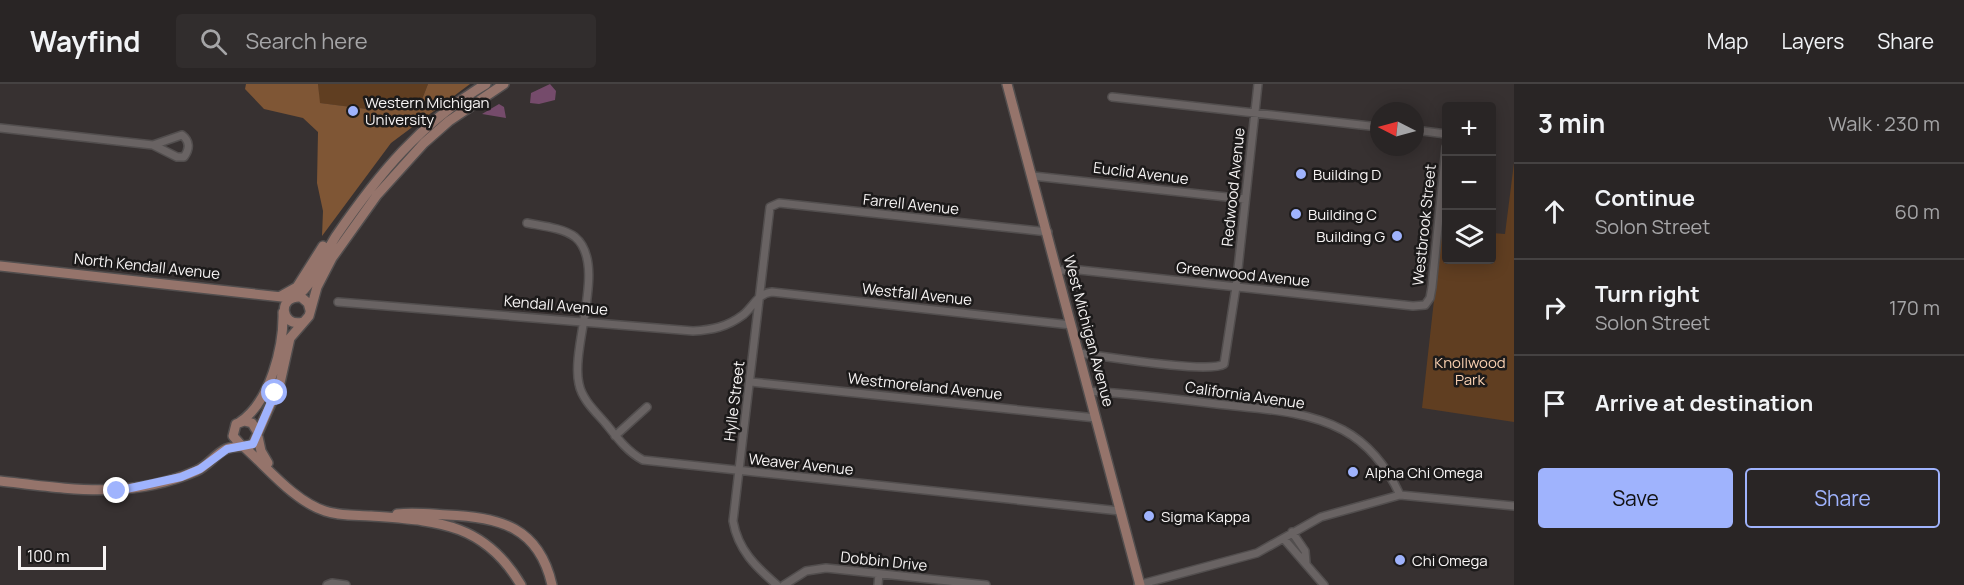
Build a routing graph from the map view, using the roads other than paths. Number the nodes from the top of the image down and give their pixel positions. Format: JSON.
{"nodes":[{"id":1,"x":486,"y":84,"type":"edge"},
{"id":2,"x":504,"y":84,"type":"edge"},
{"id":3,"x":1007,"y":84,"type":"edge"},
{"id":4,"x":1258,"y":84,"type":"edge"},
{"id":5,"x":1112,"y":97,"type":"dead end"},
{"id":6,"x":1255,"y":113,"type":"junction"},
{"id":7,"x":1370,"y":126,"type":"edge"},
{"id":8,"x":0,"y":128,"type":"edge"},
{"id":9,"x":1424,"y":131,"type":"edge"},
{"id":10,"x":1442,"y":133,"type":"edge"},
{"id":11,"x":153,"y":145,"type":"junction"},
{"id":12,"x":1445,"y":156,"type":"edge"},
{"id":13,"x":1033,"y":176,"type":"junction"},
{"id":14,"x":361,"y":200,"type":"junction"},
{"id":15,"x":1245,"y":200,"type":"junction"},
{"id":16,"x":772,"y":205,"type":"joint"},
{"id":17,"x":527,"y":223,"type":"dead end"},
{"id":18,"x":1048,"y":232,"type":"junction"},
{"id":19,"x":0,"y":266,"type":"edge"},
{"id":20,"x":1058,"y":272,"type":"junction"},
{"id":21,"x":1236,"y":287,"type":"junction"},
{"id":22,"x":280,"y":296,"type":"junction"},
{"id":23,"x":760,"y":296,"type":"junction"},
{"id":24,"x":294,"y":297,"type":"junction"},
{"id":25,"x":338,"y":302,"type":"dead end"},
{"id":26,"x":1425,"y":305,"type":"joint"},
{"id":27,"x":283,"y":312,"type":"junction"},
{"id":28,"x":310,"y":312,"type":"junction"},
{"id":29,"x":584,"y":321,"type":"junction"},
{"id":30,"x":303,"y":322,"type":"junction"},
{"id":31,"x":1071,"y":324,"type":"junction"},
{"id":32,"x":1079,"y":353,"type":"junction"},
{"id":33,"x":751,"y":382,"type":"junction"},
{"id":34,"x":1089,"y":391,"type":"junction"},
{"id":35,"x":647,"y":407,"type":"dead end"},
{"id":36,"x":1096,"y":418,"type":"junction"},
{"id":37,"x":240,"y":422,"type":"junction"},
{"id":38,"x":258,"y":435,"type":"junction"},
{"id":39,"x":615,"y":436,"type":"junction"},
{"id":40,"x":242,"y":446,"type":"junction"},
{"id":41,"x":254,"y":455,"type":"junction"},
{"id":42,"x":200,"y":469,"type":"junction"},
{"id":43,"x":739,"y":471,"type":"junction"},
{"id":44,"x":276,"y":475,"type":"junction"},
{"id":45,"x":0,"y":481,"type":"edge"},
{"id":46,"x":1400,"y":495,"type":"junction"},
{"id":47,"x":1514,"y":506,"type":"edge"},
{"id":48,"x":1120,"y":511,"type":"junction"},
{"id":49,"x":343,"y":514,"type":"junction"},
{"id":50,"x":1292,"y":532,"type":"junction"},
{"id":51,"x":1284,"y":538,"type":"junction"},
{"id":52,"x":1306,"y":563,"type":"junction"},
{"id":53,"x":879,"y":574,"type":"junction"},
{"id":54,"x":967,"y":584,"type":"edge"},
{"id":55,"x":327,"y":585,"type":"edge"},
{"id":56,"x":346,"y":585,"type":"edge"},
{"id":57,"x":521,"y":585,"type":"edge"},
{"id":58,"x":552,"y":585,"type":"edge"},
{"id":59,"x":777,"y":585,"type":"edge"},
{"id":60,"x":784,"y":585,"type":"edge"},
{"id":61,"x":878,"y":585,"type":"edge"},
{"id":62,"x":986,"y":585,"type":"edge"},
{"id":63,"x":1139,"y":585,"type":"edge"},
{"id":64,"x":1324,"y":585,"type":"edge"}],
"edges":[{"from":1,"to":14,"type":"street"},
{"from":2,"to":28,"type":"street"},
{"from":3,"to":13,"type":"street","name":"West Michigan Avenue"},
{"from":4,"to":6,"type":"street","name":"Redwood Avenue"},
{"from":5,"to":6,"type":"street"},
{"from":6,"to":7,"type":"street"},
{"from":6,"to":15,"type":"street","name":"Redwood Avenue"},
{"from":8,"to":11,"type":"street"},
{"from":9,"to":10,"type":"street"},
{"from":11,"to":11,"type":"street"},
{"from":12,"to":26,"type":"street","name":"Westbrook Street"},
{"from":13,"to":15,"type":"street","name":"Euclid Avenue"},
{"from":13,"to":18,"type":"street","name":"West Michigan Avenue"},
{"from":14,"to":22,"type":"street"},
{"from":14,"to":24,"type":"street"},
{"from":15,"to":21,"type":"street","name":"Redwood Avenue"},
{"from":16,"to":18,"type":"street","name":"Farrell Avenue"},
{"from":16,"to":23,"type":"street","name":"Hylle Street"},
{"from":17,"to":29,"type":"street","name":"Weaver Avenue"},
{"from":18,"to":20,"type":"street","name":"West Michigan Avenue"},
{"from":19,"to":22,"type":"street","name":"North Kendall Avenue"},
{"from":20,"to":21,"type":"street","name":"Greenwood Avenue"},
{"from":20,"to":31,"type":"street","name":"West Michigan Avenue"},
{"from":21,"to":26,"type":"street","name":"Greenwood Avenue"},
{"from":21,"to":32,"type":"street","name":"Redwood Avenue"},
{"from":22,"to":24,"type":"street","name":"North Kendall Avenue"},
{"from":23,"to":29,"type":"street","name":"Kendall Avenue"},
{"from":23,"to":31,"type":"street","name":"Westfall Avenue"},
{"from":23,"to":33,"type":"street","name":"Hylle Street"},
{"from":24,"to":27,"type":"street"},
{"from":24,"to":28,"type":"street"},
{"from":25,"to":29,"type":"street","name":"Kendall Avenue"},
{"from":27,"to":30,"type":"street"},
{"from":27,"to":37,"type":"street"},
{"from":28,"to":30,"type":"street"},
{"from":29,"to":39,"type":"street","name":"Weaver Avenue"},
{"from":30,"to":38,"type":"street"},
{"from":31,"to":32,"type":"street","name":"West Michigan Avenue"},
{"from":32,"to":34,"type":"street","name":"West Michigan Avenue"},
{"from":33,"to":36,"type":"street","name":"Westmoreland Avenue"},
{"from":33,"to":43,"type":"street","name":"Hylle Street"},
{"from":34,"to":36,"type":"street","name":"West Michigan Avenue"},
{"from":34,"to":46,"type":"street","name":"California Avenue"},
{"from":35,"to":39,"type":"street"},
{"from":36,"to":48,"type":"street","name":"West Michigan Avenue"},
{"from":37,"to":38,"type":"street"},
{"from":37,"to":40,"type":"street"},
{"from":38,"to":40,"type":"street"},
{"from":38,"to":44,"type":"street"},
{"from":39,"to":43,"type":"street","name":"Weaver Avenue"},
{"from":40,"to":41,"type":"street"},
{"from":40,"to":42,"type":"street"},
{"from":41,"to":42,"type":"street"},
{"from":41,"to":44,"type":"street"},
{"from":42,"to":45,"type":"street"},
{"from":43,"to":48,"type":"street","name":"Weaver Avenue"},
{"from":43,"to":59,"type":"street","name":"Hylle Street"},
{"from":44,"to":49,"type":"street"},
{"from":46,"to":47,"type":"street"},
{"from":46,"to":50,"type":"street"},
{"from":48,"to":63,"type":"street","name":"West Michigan Avenue"},
{"from":49,"to":57,"type":"street"},
{"from":49,"to":58,"type":"street"},
{"from":50,"to":51,"type":"street"},
{"from":50,"to":52,"type":"street"},
{"from":51,"to":52,"type":"street"},
{"from":51,"to":63,"type":"street"},
{"from":52,"to":64,"type":"street"},
{"from":53,"to":54,"type":"street","name":"Dobbin Drive"},
{"from":53,"to":60,"type":"street","name":"Dobbin Drive"},
{"from":53,"to":61,"type":"street"},
{"from":54,"to":62,"type":"street","name":"Dobbin Drive"},
{"from":55,"to":56,"type":"street"}]}
